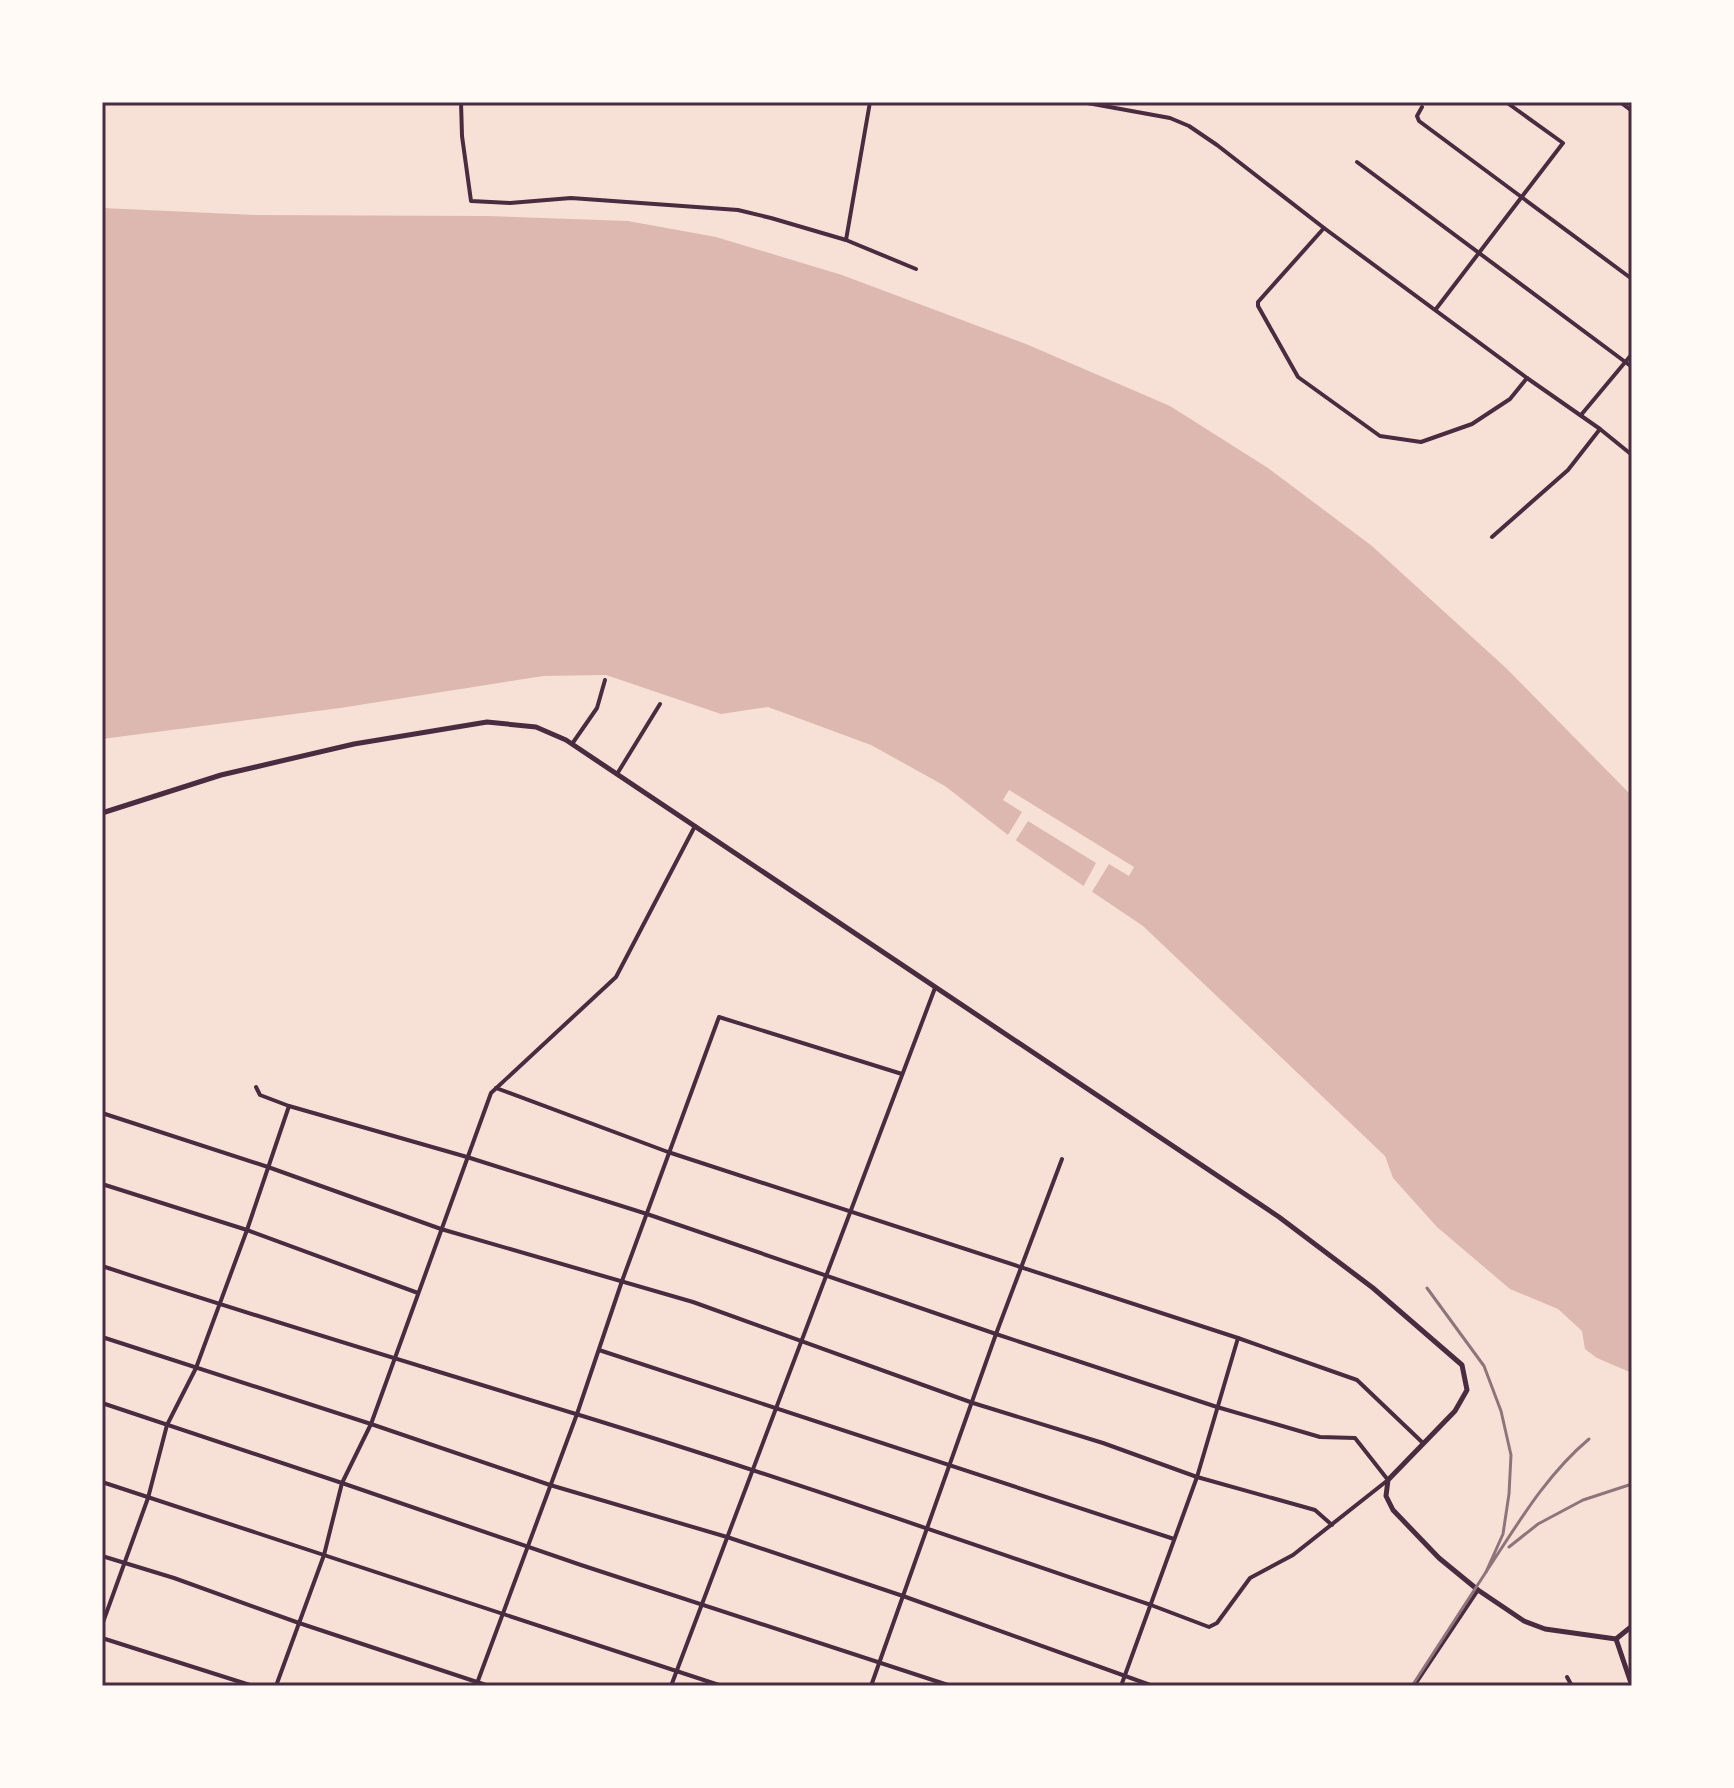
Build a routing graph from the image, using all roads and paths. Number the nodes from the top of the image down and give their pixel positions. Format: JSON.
{"nodes":[{"id":1,"x":461,"y":102,"type":"edge"},
{"id":2,"x":870,"y":102,"type":"edge"},
{"id":3,"x":1082,"y":102,"type":"edge"},
{"id":4,"x":1506,"y":102,"type":"edge"},
{"id":5,"x":1620,"y":102,"type":"edge"},
{"id":6,"x":1422,"y":107,"type":"dead end"},
{"id":7,"x":1632,"y":111,"type":"edge"},
{"id":8,"x":1357,"y":162,"type":"dead end"},
{"id":9,"x":1521,"y":197,"type":"junction"},
{"id":10,"x":1324,"y":228,"type":"junction"},
{"id":11,"x":846,"y":240,"type":"junction"},
{"id":12,"x":1479,"y":253,"type":"junction"},
{"id":13,"x":916,"y":269,"type":"dead end"},
{"id":14,"x":1632,"y":279,"type":"edge"},
{"id":15,"x":1436,"y":309,"type":"junction"},
{"id":16,"x":1632,"y":354,"type":"edge"},
{"id":17,"x":1626,"y":362,"type":"junction"},
{"id":18,"x":1632,"y":367,"type":"edge"},
{"id":19,"x":1527,"y":378,"type":"junction"},
{"id":20,"x":1581,"y":415,"type":"junction"},
{"id":21,"x":1600,"y":429,"type":"junction"},
{"id":22,"x":1632,"y":455,"type":"edge"},
{"id":23,"x":1492,"y":537,"type":"dead end"},
{"id":24,"x":605,"y":680,"type":"dead end"},
{"id":25,"x":660,"y":704,"type":"dead end"},
{"id":26,"x":572,"y":744,"type":"junction"},
{"id":27,"x":617,"y":774,"type":"junction"},
{"id":28,"x":102,"y":813,"type":"edge"},
{"id":29,"x":695,"y":826,"type":"junction"},
{"id":30,"x":935,"y":988,"type":"junction"},
{"id":31,"x":902,"y":1074,"type":"junction"},
{"id":32,"x":256,"y":1087,"type":"dead end"},
{"id":33,"x":496,"y":1088,"type":"junction"},
{"id":34,"x":289,"y":1106,"type":"junction"},
{"id":35,"x":102,"y":1113,"type":"edge"},
{"id":36,"x":668,"y":1152,"type":"junction"},
{"id":37,"x":467,"y":1157,"type":"junction"},
{"id":38,"x":1062,"y":1159,"type":"dead end"},
{"id":39,"x":268,"y":1167,"type":"junction"},
{"id":40,"x":102,"y":1184,"type":"edge"},
{"id":41,"x":851,"y":1211,"type":"junction"},
{"id":42,"x":647,"y":1214,"type":"junction"},
{"id":43,"x":441,"y":1229,"type":"junction"},
{"id":44,"x":247,"y":1230,"type":"junction"},
{"id":45,"x":102,"y":1266,"type":"edge"},
{"id":46,"x":1021,"y":1267,"type":"junction"},
{"id":47,"x":826,"y":1275,"type":"junction"},
{"id":48,"x":622,"y":1281,"type":"junction"},
{"id":49,"x":418,"y":1293,"type":"junction"},
{"id":50,"x":219,"y":1305,"type":"junction"},
{"id":51,"x":996,"y":1334,"type":"junction"},
{"id":52,"x":102,"y":1337,"type":"edge"},
{"id":53,"x":1238,"y":1338,"type":"junction"},
{"id":54,"x":801,"y":1340,"type":"junction"},
{"id":55,"x":599,"y":1350,"type":"junction"},
{"id":56,"x":395,"y":1359,"type":"junction"},
{"id":57,"x":196,"y":1368,"type":"junction"},
{"id":58,"x":102,"y":1403,"type":"edge"},
{"id":59,"x":973,"y":1403,"type":"junction"},
{"id":60,"x":1217,"y":1407,"type":"junction"},
{"id":61,"x":776,"y":1408,"type":"junction"},
{"id":62,"x":577,"y":1414,"type":"junction"},
{"id":63,"x":371,"y":1424,"type":"junction"},
{"id":64,"x":167,"y":1425,"type":"junction"},
{"id":65,"x":1423,"y":1443,"type":"junction"},
{"id":66,"x":950,"y":1466,"type":"junction"},
{"id":67,"x":752,"y":1470,"type":"junction"},
{"id":68,"x":1197,"y":1477,"type":"junction"},
{"id":69,"x":1388,"y":1480,"type":"junction"},
{"id":70,"x":102,"y":1482,"type":"edge"},
{"id":71,"x":342,"y":1483,"type":"junction"},
{"id":72,"x":550,"y":1485,"type":"junction"},
{"id":73,"x":148,"y":1498,"type":"junction"},
{"id":74,"x":1332,"y":1525,"type":"junction"},
{"id":75,"x":928,"y":1528,"type":"junction"},
{"id":76,"x":727,"y":1537,"type":"junction"},
{"id":77,"x":1174,"y":1539,"type":"junction"},
{"id":78,"x":527,"y":1547,"type":"junction"},
{"id":79,"x":324,"y":1555,"type":"junction"},
{"id":80,"x":102,"y":1556,"type":"edge"},
{"id":81,"x":124,"y":1563,"type":"junction"},
{"id":82,"x":1478,"y":1590,"type":"junction"},
{"id":83,"x":903,"y":1596,"type":"junction"},
{"id":84,"x":702,"y":1604,"type":"junction"},
{"id":85,"x":1151,"y":1605,"type":"junction"},
{"id":86,"x":502,"y":1615,"type":"junction"},
{"id":87,"x":299,"y":1623,"type":"junction"},
{"id":88,"x":102,"y":1625,"type":"edge"},
{"id":89,"x":1632,"y":1626,"type":"edge"},
{"id":90,"x":102,"y":1638,"type":"edge"},
{"id":91,"x":1616,"y":1639,"type":"junction"},
{"id":92,"x":879,"y":1663,"type":"junction"},
{"id":93,"x":677,"y":1670,"type":"junction"},
{"id":94,"x":1124,"y":1675,"type":"junction"},
{"id":95,"x":1567,"y":1677,"type":"dead end"},
{"id":96,"x":476,"y":1684,"type":"edge"},
{"id":97,"x":253,"y":1686,"type":"edge"},
{"id":98,"x":276,"y":1686,"type":"edge"},
{"id":99,"x":489,"y":1686,"type":"edge"},
{"id":100,"x":671,"y":1686,"type":"edge"},
{"id":101,"x":722,"y":1686,"type":"edge"},
{"id":102,"x":871,"y":1686,"type":"edge"},
{"id":103,"x":951,"y":1686,"type":"edge"},
{"id":104,"x":1121,"y":1686,"type":"edge"},
{"id":105,"x":1153,"y":1686,"type":"edge"},
{"id":106,"x":1414,"y":1686,"type":"edge"},
{"id":107,"x":1572,"y":1686,"type":"edge"},
{"id":108,"x":1632,"y":1686,"type":"edge"}],
"edges":[{"from":1,"to":11,"type":"street"},
{"from":2,"to":11,"type":"street"},
{"from":3,"to":10,"type":"street"},
{"from":4,"to":9,"type":"street"},
{"from":5,"to":7,"type":"street"},
{"from":6,"to":9,"type":"street"},
{"from":8,"to":12,"type":"street"},
{"from":9,"to":12,"type":"street"},
{"from":9,"to":14,"type":"street"},
{"from":10,"to":15,"type":"street"},
{"from":10,"to":19,"type":"street"},
{"from":11,"to":13,"type":"street"},
{"from":12,"to":15,"type":"street"},
{"from":12,"to":17,"type":"street"},
{"from":15,"to":19,"type":"street"},
{"from":16,"to":17,"type":"street"},
{"from":17,"to":18,"type":"street"},
{"from":17,"to":20,"type":"street"},
{"from":19,"to":20,"type":"street"},
{"from":20,"to":21,"type":"street"},
{"from":21,"to":22,"type":"street"},
{"from":21,"to":23,"type":"street"},
{"from":24,"to":26,"type":"street"},
{"from":25,"to":27,"type":"street"},
{"from":26,"to":27,"type":"street"},
{"from":26,"to":28,"type":"street"},
{"from":27,"to":29,"type":"street"},
{"from":29,"to":30,"type":"street"},
{"from":29,"to":33,"type":"street"},
{"from":30,"to":31,"type":"street"},
{"from":30,"to":65,"type":"street"},
{"from":31,"to":36,"type":"street"},
{"from":31,"to":41,"type":"street"},
{"from":32,"to":34,"type":"street"},
{"from":33,"to":36,"type":"street"},
{"from":33,"to":37,"type":"street"},
{"from":34,"to":37,"type":"street"},
{"from":34,"to":39,"type":"street"},
{"from":35,"to":39,"type":"street"},
{"from":36,"to":41,"type":"street"},
{"from":36,"to":42,"type":"street"},
{"from":37,"to":42,"type":"street"},
{"from":37,"to":43,"type":"street"},
{"from":38,"to":46,"type":"street"},
{"from":39,"to":43,"type":"street"},
{"from":39,"to":44,"type":"street"},
{"from":40,"to":44,"type":"street"},
{"from":41,"to":46,"type":"street"},
{"from":41,"to":47,"type":"street"},
{"from":42,"to":47,"type":"street"},
{"from":42,"to":48,"type":"street"},
{"from":43,"to":48,"type":"street"},
{"from":43,"to":49,"type":"street"},
{"from":44,"to":49,"type":"street"},
{"from":44,"to":50,"type":"street"},
{"from":45,"to":50,"type":"street"},
{"from":46,"to":51,"type":"street"},
{"from":46,"to":53,"type":"street"},
{"from":47,"to":51,"type":"street"},
{"from":47,"to":54,"type":"street"},
{"from":48,"to":54,"type":"street"},
{"from":48,"to":55,"type":"street"},
{"from":49,"to":56,"type":"street"},
{"from":50,"to":56,"type":"street"},
{"from":50,"to":57,"type":"street"},
{"from":51,"to":59,"type":"street"},
{"from":51,"to":60,"type":"street"},
{"from":52,"to":57,"type":"street"},
{"from":53,"to":60,"type":"street"},
{"from":53,"to":65,"type":"street"},
{"from":54,"to":59,"type":"street"},
{"from":54,"to":61,"type":"street"},
{"from":55,"to":61,"type":"street"},
{"from":55,"to":62,"type":"street"},
{"from":56,"to":62,"type":"street"},
{"from":56,"to":63,"type":"street"},
{"from":57,"to":63,"type":"street"},
{"from":57,"to":64,"type":"street"},
{"from":58,"to":64,"type":"street"},
{"from":59,"to":66,"type":"street"},
{"from":59,"to":68,"type":"street"},
{"from":60,"to":68,"type":"street"},
{"from":60,"to":69,"type":"street"},
{"from":61,"to":66,"type":"street"},
{"from":61,"to":67,"type":"street"},
{"from":62,"to":67,"type":"street"},
{"from":62,"to":72,"type":"street"},
{"from":63,"to":71,"type":"street"},
{"from":63,"to":72,"type":"street"},
{"from":64,"to":71,"type":"street"},
{"from":64,"to":73,"type":"street"},
{"from":65,"to":69,"type":"street"},
{"from":66,"to":75,"type":"street"},
{"from":66,"to":77,"type":"street"},
{"from":67,"to":75,"type":"street"},
{"from":67,"to":76,"type":"street"},
{"from":68,"to":74,"type":"street"},
{"from":68,"to":77,"type":"street"},
{"from":69,"to":74,"type":"street"},
{"from":69,"to":82,"type":"street"},
{"from":70,"to":73,"type":"street"},
{"from":71,"to":78,"type":"street"},
{"from":71,"to":79,"type":"street"},
{"from":72,"to":76,"type":"street"},
{"from":72,"to":78,"type":"street"},
{"from":73,"to":79,"type":"street"},
{"from":73,"to":81,"type":"street"},
{"from":74,"to":85,"type":"street"},
{"from":75,"to":83,"type":"street"},
{"from":75,"to":85,"type":"street"},
{"from":76,"to":83,"type":"street"},
{"from":76,"to":84,"type":"street"},
{"from":77,"to":85,"type":"street"},
{"from":78,"to":84,"type":"street"},
{"from":78,"to":86,"type":"street"},
{"from":79,"to":86,"type":"street"},
{"from":79,"to":87,"type":"street"},
{"from":80,"to":81,"type":"street"},
{"from":81,"to":87,"type":"street"},
{"from":81,"to":88,"type":"street"},
{"from":82,"to":91,"type":"street"},
{"from":82,"to":106,"type":"street"},
{"from":83,"to":92,"type":"street"},
{"from":83,"to":94,"type":"street"},
{"from":84,"to":92,"type":"street"},
{"from":84,"to":93,"type":"street"},
{"from":85,"to":94,"type":"street"},
{"from":86,"to":93,"type":"street"},
{"from":86,"to":96,"type":"street"},
{"from":87,"to":96,"type":"street"},
{"from":87,"to":98,"type":"street"},
{"from":89,"to":91,"type":"street"},
{"from":90,"to":97,"type":"street"},
{"from":91,"to":108,"type":"street"},
{"from":92,"to":102,"type":"street"},
{"from":92,"to":103,"type":"street"},
{"from":93,"to":100,"type":"street"},
{"from":93,"to":101,"type":"street"},
{"from":94,"to":104,"type":"street"},
{"from":94,"to":105,"type":"street"},
{"from":95,"to":107,"type":"street"},
{"from":96,"to":99,"type":"street"}]}
